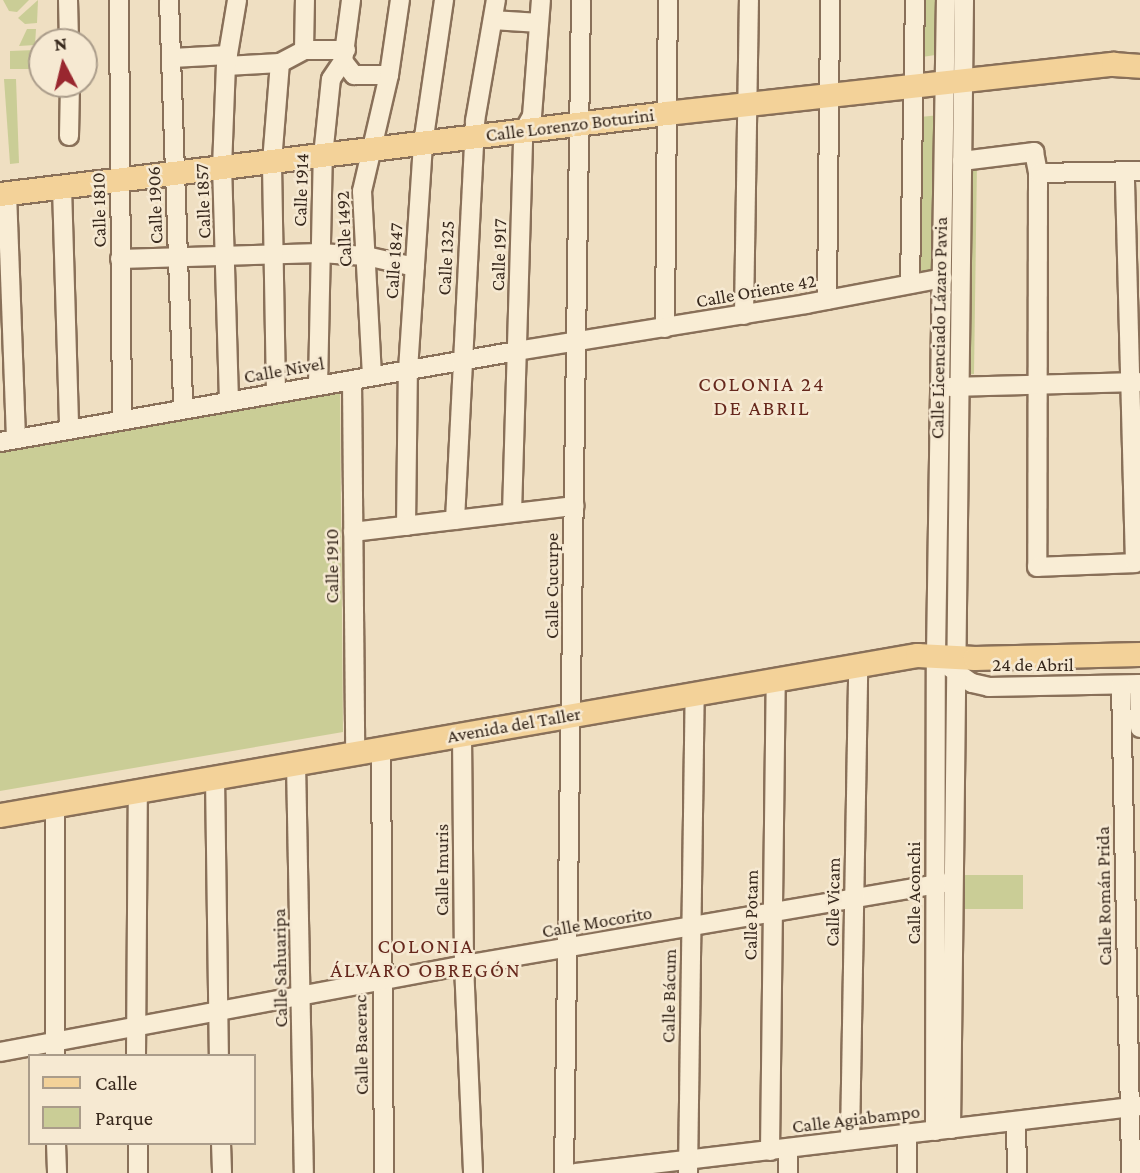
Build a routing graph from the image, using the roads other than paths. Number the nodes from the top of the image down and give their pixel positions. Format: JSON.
{"nodes":[{"id":1,"x":68,"y":0,"type":"edge"},
{"id":2,"x":119,"y":0,"type":"edge"},
{"id":3,"x":169,"y":0,"type":"edge"},
{"id":4,"x":237,"y":0,"type":"edge"},
{"id":5,"x":305,"y":0,"type":"edge"},
{"id":6,"x":351,"y":0,"type":"edge"},
{"id":7,"x":400,"y":0,"type":"edge"},
{"id":8,"x":444,"y":0,"type":"edge"},
{"id":9,"x":496,"y":0,"type":"edge"},
{"id":10,"x":541,"y":0,"type":"edge"},
{"id":11,"x":581,"y":0,"type":"edge"},
{"id":12,"x":668,"y":0,"type":"edge"},
{"id":13,"x":749,"y":0,"type":"edge"},
{"id":14,"x":830,"y":0,"type":"edge"},
{"id":15,"x":915,"y":0,"type":"edge"},
{"id":16,"x":946,"y":0,"type":"edge"},
{"id":17,"x":964,"y":0,"type":"edge"},
{"id":18,"x":493,"y":20,"type":"junction"},
{"id":19,"x":538,"y":23,"type":"junction"},
{"id":20,"x":69,"y":28,"type":"edge"},
{"id":21,"x":304,"y":50,"type":"junction"},
{"id":22,"x":344,"y":55,"type":"junction"},
{"id":23,"x":1140,"y":55,"type":"edge"},
{"id":24,"x":172,"y":58,"type":"junction"},
{"id":25,"x":227,"y":60,"type":"junction"},
{"id":26,"x":1140,"y":61,"type":"edge"},
{"id":27,"x":280,"y":63,"type":"junction"},
{"id":28,"x":1113,"y":64,"type":"junction"},
{"id":29,"x":1140,"y":66,"type":"edge"},
{"id":30,"x":389,"y":75,"type":"junction"},
{"id":31,"x":954,"y":83,"type":"junction"},
{"id":32,"x":913,"y":86,"type":"junction"},
{"id":33,"x":830,"y":96,"type":"junction"},
{"id":34,"x":70,"y":98,"type":"edge"},
{"id":35,"x":746,"y":105,"type":"junction"},
{"id":36,"x":666,"y":113,"type":"junction"},
{"id":37,"x":579,"y":125,"type":"junction"},
{"id":38,"x":523,"y":132,"type":"junction"},
{"id":39,"x":69,"y":136,"type":"dead end"},
{"id":40,"x":474,"y":138,"type":"junction"},
{"id":41,"x":423,"y":144,"type":"junction"},
{"id":42,"x":372,"y":149,"type":"junction"},
{"id":43,"x":323,"y":156,"type":"junction"},
{"id":44,"x":962,"y":161,"type":"junction"},
{"id":45,"x":272,"y":162,"type":"junction"},
{"id":46,"x":222,"y":168,"type":"junction"},
{"id":47,"x":1133,"y":171,"type":"edge"},
{"id":48,"x":1038,"y":173,"type":"junction"},
{"id":49,"x":175,"y":175,"type":"junction"},
{"id":50,"x":119,"y":182,"type":"junction"},
{"id":51,"x":62,"y":187,"type":"junction"},
{"id":52,"x":4,"y":193,"type":"edge"},
{"id":53,"x":320,"y":253,"type":"junction"},
{"id":54,"x":226,"y":254,"type":"junction"},
{"id":55,"x":272,"y":254,"type":"junction"},
{"id":56,"x":178,"y":255,"type":"junction"},
{"id":57,"x":366,"y":256,"type":"junction"},
{"id":58,"x":120,"y":259,"type":"junction"},
{"id":59,"x":415,"y":267,"type":"junction"},
{"id":60,"x":943,"y":278,"type":"junction"},
{"id":61,"x":910,"y":284,"type":"junction"},
{"id":62,"x":827,"y":300,"type":"junction"},
{"id":63,"x":744,"y":315,"type":"junction"},
{"id":64,"x":665,"y":328,"type":"junction"},
{"id":65,"x":576,"y":342,"type":"junction"},
{"id":66,"x":517,"y":351,"type":"junction"},
{"id":67,"x":461,"y":360,"type":"junction"},
{"id":68,"x":408,"y":370,"type":"junction"},
{"id":69,"x":372,"y":376,"type":"junction"},
{"id":70,"x":352,"y":380,"type":"junction"},
{"id":71,"x":1135,"y":382,"type":"edge"},
{"id":72,"x":1037,"y":385,"type":"junction"},
{"id":73,"x":318,"y":386,"type":"junction"},
{"id":74,"x":940,"y":387,"type":"junction"},
{"id":75,"x":960,"y":387,"type":"junction"},
{"id":76,"x":276,"y":393,"type":"junction"},
{"id":77,"x":229,"y":401,"type":"junction"},
{"id":78,"x":183,"y":409,"type":"junction"},
{"id":79,"x":122,"y":420,"type":"junction"},
{"id":80,"x":69,"y":429,"type":"junction"},
{"id":81,"x":8,"y":440,"type":"edge"},
{"id":82,"x":573,"y":506,"type":"junction"},
{"id":83,"x":512,"y":513,"type":"junction"},
{"id":84,"x":455,"y":520,"type":"junction"},
{"id":85,"x":406,"y":526,"type":"junction"},
{"id":86,"x":353,"y":532,"type":"junction"},
{"id":87,"x":1140,"y":653,"type":"edge"},
{"id":88,"x":1030,"y":657,"type":"junction"},
{"id":89,"x":948,"y":661,"type":"junction"},
{"id":90,"x":858,"y":666,"type":"junction"},
{"id":91,"x":776,"y":680,"type":"junction"},
{"id":92,"x":1135,"y":681,"type":"edge"},
{"id":93,"x":695,"y":693,"type":"junction"},
{"id":94,"x":571,"y":715,"type":"junction"},
{"id":95,"x":1140,"y":728,"type":"edge"},
{"id":96,"x":462,"y":734,"type":"junction"},
{"id":97,"x":381,"y":748,"type":"junction"},
{"id":98,"x":355,"y":753,"type":"junction"},
{"id":99,"x":296,"y":763,"type":"junction"},
{"id":100,"x":215,"y":777,"type":"junction"},
{"id":101,"x":138,"y":791,"type":"junction"},
{"id":102,"x":55,"y":805,"type":"junction"},
{"id":103,"x":0,"y":815,"type":"edge"},
{"id":104,"x":944,"y":883,"type":"junction"},
{"id":105,"x":854,"y":898,"type":"junction"},
{"id":106,"x":772,"y":911,"type":"junction"},
{"id":107,"x":691,"y":926,"type":"junction"},
{"id":108,"x":1133,"y":928,"type":"edge"},
{"id":109,"x":566,"y":949,"type":"junction"},
{"id":110,"x":464,"y":965,"type":"junction"},
{"id":111,"x":382,"y":980,"type":"junction"},
{"id":112,"x":301,"y":995,"type":"junction"},
{"id":113,"x":219,"y":1011,"type":"junction"},
{"id":114,"x":136,"y":1026,"type":"junction"},
{"id":115,"x":55,"y":1049,"type":"edge"},
{"id":116,"x":0,"y":1052,"type":"edge"},
{"id":117,"x":136,"y":1054,"type":"edge"},
{"id":118,"x":219,"y":1054,"type":"edge"},
{"id":119,"x":1135,"y":1113,"type":"edge"},
{"id":120,"x":1016,"y":1121,"type":"junction"},
{"id":121,"x":943,"y":1130,"type":"junction"},
{"id":122,"x":907,"y":1134,"type":"junction"},
{"id":123,"x":850,"y":1140,"type":"junction"},
{"id":124,"x":57,"y":1145,"type":"edge"},
{"id":125,"x":138,"y":1145,"type":"edge"},
{"id":126,"x":221,"y":1145,"type":"edge"},
{"id":127,"x":779,"y":1150,"type":"junction"},
{"id":128,"x":688,"y":1167,"type":"edge"},
{"id":129,"x":57,"y":1173,"type":"edge"},
{"id":130,"x":138,"y":1173,"type":"edge"},
{"id":131,"x":222,"y":1173,"type":"edge"},
{"id":132,"x":304,"y":1173,"type":"edge"},
{"id":133,"x":384,"y":1173,"type":"edge"},
{"id":134,"x":473,"y":1173,"type":"edge"},
{"id":135,"x":564,"y":1173,"type":"edge"},
{"id":136,"x":576,"y":1173,"type":"edge"},
{"id":137,"x":788,"y":1173,"type":"edge"},
{"id":138,"x":907,"y":1173,"type":"edge"},
{"id":139,"x":1017,"y":1173,"type":"edge"},
{"id":140,"x":1131,"y":1173,"type":"edge"}],
"edges":[{"from":1,"to":20,"type":"street"},
{"from":2,"to":50,"type":"street","name":"Calle 1810"},
{"from":3,"to":24,"type":"street","name":"Calle 1906"},
{"from":4,"to":25,"type":"street","name":"Calle 1857"},
{"from":5,"to":21,"type":"street"},
{"from":6,"to":22,"type":"street","name":"Calle 1914"},
{"from":7,"to":30,"type":"street","name":"Calle 1492"},
{"from":8,"to":41,"type":"street","name":"Calle 1847"},
{"from":9,"to":18,"type":"street","name":"Calle 1325"},
{"from":10,"to":19,"type":"street","name":"Calle 1917"},
{"from":11,"to":37,"type":"street","name":"Calle Cucurpe"},
{"from":12,"to":36,"type":"street"},
{"from":13,"to":35,"type":"street"},
{"from":14,"to":33,"type":"street"},
{"from":15,"to":32,"type":"street"},
{"from":16,"to":31,"type":"street","name":"Calle Licenciado Lázaro Pavia"},
{"from":17,"to":31,"type":"street","name":"Calle Licenciado Lázaro Pavia"},
{"from":18,"to":19,"type":"street"},
{"from":18,"to":40,"type":"street","name":"Calle 1325"},
{"from":19,"to":38,"type":"street","name":"Calle 1917"},
{"from":21,"to":22,"type":"street"},
{"from":21,"to":27,"type":"street"},
{"from":22,"to":30,"type":"street"},
{"from":22,"to":43,"type":"street","name":"Calle 1914"},
{"from":23,"to":28,"type":"street"},
{"from":24,"to":25,"type":"street"},
{"from":24,"to":49,"type":"street","name":"Calle 1906"},
{"from":25,"to":27,"type":"street"},
{"from":25,"to":46,"type":"street","name":"Calle 1857"},
{"from":26,"to":28,"type":"main road"},
{"from":27,"to":45,"type":"street"},
{"from":28,"to":29,"type":"main road","name":"Calle Lorenzo Boturini"},
{"from":28,"to":31,"type":"main road","name":"Calle Lorenzo Boturini"},
{"from":30,"to":42,"type":"street","name":"Calle 1492"},
{"from":31,"to":32,"type":"main road","name":"Calle Lorenzo Boturini"},
{"from":31,"to":44,"type":"street","name":"Calle Licenciado Lázaro Pavia"},
{"from":31,"to":60,"type":"street","name":"Calle Licenciado Lázaro Pavia"},
{"from":32,"to":33,"type":"main road","name":"Calle Lorenzo Boturini"},
{"from":32,"to":61,"type":"street"},
{"from":33,"to":35,"type":"main road","name":"Calle Lorenzo Boturini"},
{"from":33,"to":62,"type":"street"},
{"from":34,"to":39,"type":"street"},
{"from":35,"to":36,"type":"main road","name":"Calle Lorenzo Boturini"},
{"from":35,"to":63,"type":"street"},
{"from":36,"to":37,"type":"main road","name":"Calle Lorenzo Boturini"},
{"from":36,"to":64,"type":"street"},
{"from":37,"to":38,"type":"main road","name":"Calle Lorenzo Boturini"},
{"from":37,"to":65,"type":"street","name":"Calle Cucurpe"},
{"from":38,"to":40,"type":"main road","name":"Calle Lorenzo Boturini"},
{"from":38,"to":66,"type":"street","name":"Calle 1917"},
{"from":40,"to":41,"type":"main road","name":"Calle Lorenzo Boturini"},
{"from":40,"to":67,"type":"street","name":"Calle 1325"},
{"from":41,"to":42,"type":"main road","name":"Calle Lorenzo Boturini"},
{"from":41,"to":59,"type":"street","name":"Calle 1847"},
{"from":42,"to":43,"type":"main road","name":"Calle Lorenzo Boturini"},
{"from":42,"to":57,"type":"street","name":"Calle 1492"},
{"from":43,"to":45,"type":"main road","name":"Calle Lorenzo Boturini"},
{"from":43,"to":53,"type":"street","name":"Calle 1914"},
{"from":44,"to":48,"type":"street"},
{"from":44,"to":75,"type":"street","name":"Calle Licenciado Lázaro Pavia"},
{"from":45,"to":46,"type":"main road","name":"Calle Lorenzo Boturini"},
{"from":45,"to":55,"type":"street"},
{"from":46,"to":49,"type":"main road","name":"Calle Lorenzo Boturini"},
{"from":46,"to":54,"type":"street","name":"Calle 1857"},
{"from":47,"to":48,"type":"street"},
{"from":47,"to":71,"type":"street"},
{"from":48,"to":72,"type":"street"},
{"from":49,"to":50,"type":"main road","name":"Calle Lorenzo Boturini"},
{"from":49,"to":56,"type":"street","name":"Calle 1906"},
{"from":50,"to":51,"type":"main road","name":"Calle Lorenzo Boturini"},
{"from":50,"to":58,"type":"street","name":"Calle 1810"},
{"from":51,"to":52,"type":"main road","name":"Calle Lorenzo Boturini"},
{"from":51,"to":80,"type":"street"},
{"from":52,"to":81,"type":"street"},
{"from":53,"to":55,"type":"street"},
{"from":53,"to":57,"type":"street"},
{"from":53,"to":73,"type":"street","name":"Calle 1914"},
{"from":54,"to":55,"type":"street"},
{"from":54,"to":56,"type":"street"},
{"from":54,"to":77,"type":"street","name":"Calle 1857"},
{"from":55,"to":76,"type":"street"},
{"from":56,"to":58,"type":"street"},
{"from":56,"to":78,"type":"street","name":"Calle 1906"},
{"from":57,"to":59,"type":"street"},
{"from":57,"to":69,"type":"street","name":"Calle 1492"},
{"from":58,"to":79,"type":"street","name":"Calle 1810"},
{"from":59,"to":68,"type":"street","name":"Calle 1847"},
{"from":60,"to":61,"type":"street","name":"Calle Oriente 42"},
{"from":60,"to":74,"type":"street","name":"Calle Licenciado Lázaro Pavia"},
{"from":61,"to":62,"type":"street","name":"Calle Oriente 42"},
{"from":62,"to":63,"type":"street","name":"Calle Oriente 42"},
{"from":63,"to":64,"type":"street","name":"Calle Oriente 42"},
{"from":64,"to":65,"type":"street","name":"Calle Oriente 42"},
{"from":65,"to":66,"type":"street","name":"Calle Nivel"},
{"from":65,"to":82,"type":"street","name":"Calle Cucurpe"},
{"from":66,"to":67,"type":"street","name":"Calle Nivel"},
{"from":66,"to":83,"type":"street","name":"Calle 1917"},
{"from":67,"to":68,"type":"street","name":"Calle Nivel"},
{"from":67,"to":84,"type":"street","name":"Calle 1325"},
{"from":68,"to":69,"type":"street","name":"Calle Nivel"},
{"from":68,"to":85,"type":"street","name":"Calle 1847"},
{"from":69,"to":70,"type":"street","name":"Calle Nivel"},
{"from":70,"to":73,"type":"street","name":"Calle Nivel"},
{"from":70,"to":86,"type":"street","name":"Calle 1910"},
{"from":71,"to":72,"type":"street"},
{"from":71,"to":72,"type":"street"},
{"from":72,"to":75,"type":"street"},
{"from":73,"to":76,"type":"street","name":"Calle Nivel"},
{"from":74,"to":75,"type":"street"},
{"from":74,"to":89,"type":"street","name":"Calle Licenciado Lázaro Pavia"},
{"from":75,"to":89,"type":"street","name":"Calle Licenciado Lázaro Pavia"},
{"from":76,"to":77,"type":"street","name":"Calle Nivel"},
{"from":77,"to":78,"type":"street","name":"Calle Nivel"},
{"from":78,"to":79,"type":"street","name":"Calle Nivel"},
{"from":79,"to":80,"type":"street","name":"Calle Nivel"},
{"from":80,"to":81,"type":"street","name":"Calle Nivel"},
{"from":82,"to":83,"type":"street"},
{"from":82,"to":94,"type":"street","name":"Calle Cucurpe"},
{"from":83,"to":84,"type":"street"},
{"from":84,"to":85,"type":"street"},
{"from":85,"to":86,"type":"street"},
{"from":86,"to":98,"type":"street","name":"Calle 1910"},
{"from":87,"to":88,"type":"main road","name":"Avenida del Taller"},
{"from":88,"to":89,"type":"main road","name":"Avenida del Taller"},
{"from":88,"to":92,"type":"main road","name":"Avenida del Taller"},
{"from":89,"to":90,"type":"main road","name":"Avenida del Taller"},
{"from":89,"to":92,"type":"street","name":"24 de Abril"},
{"from":89,"to":104,"type":"street","name":"Calle Aconchi"},
{"from":90,"to":91,"type":"main road","name":"Avenida del Taller"},
{"from":90,"to":105,"type":"street","name":"Calle Vicam"},
{"from":91,"to":93,"type":"main road","name":"Avenida del Taller"},
{"from":91,"to":106,"type":"street","name":"Calle Potam"},
{"from":92,"to":95,"type":"street"},
{"from":92,"to":108,"type":"street","name":"Calle Román Prida"},
{"from":93,"to":94,"type":"main road","name":"Avenida del Taller"},
{"from":93,"to":107,"type":"street","name":"Calle Bácum"},
{"from":94,"to":96,"type":"main road","name":"Avenida del Taller"},
{"from":94,"to":109,"type":"street","name":"Calle Cucurpe"},
{"from":96,"to":97,"type":"main road","name":"Avenida del Taller"},
{"from":96,"to":110,"type":"street","name":"Calle Imuris"},
{"from":97,"to":98,"type":"main road","name":"Avenida del Taller"},
{"from":97,"to":111,"type":"street","name":"Calle Bacerac"},
{"from":98,"to":99,"type":"main road","name":"Avenida del Taller"},
{"from":99,"to":100,"type":"main road","name":"Avenida del Taller"},
{"from":99,"to":112,"type":"street","name":"Calle Sahuaripa"},
{"from":100,"to":101,"type":"main road","name":"Avenida del Taller"},
{"from":100,"to":113,"type":"street"},
{"from":101,"to":102,"type":"main road","name":"Avenida del Taller"},
{"from":101,"to":114,"type":"street"},
{"from":102,"to":103,"type":"main road","name":"Avenida del Taller"},
{"from":102,"to":115,"type":"street"},
{"from":104,"to":105,"type":"street","name":"Calle Mocorito"},
{"from":104,"to":121,"type":"street","name":"Calle Aconchi"},
{"from":105,"to":106,"type":"street","name":"Calle Mocorito"},
{"from":105,"to":123,"type":"street","name":"Calle Vicam"},
{"from":106,"to":107,"type":"street","name":"Calle Mocorito"},
{"from":106,"to":127,"type":"street","name":"Calle Potam"},
{"from":107,"to":109,"type":"street","name":"Calle Mocorito"},
{"from":107,"to":128,"type":"street","name":"Calle Bácum"},
{"from":108,"to":119,"type":"street","name":"Calle Román Prida"},
{"from":109,"to":110,"type":"street","name":"Calle Mocorito"},
{"from":109,"to":135,"type":"street","name":"Calle Cucurpe"},
{"from":110,"to":111,"type":"street","name":"Calle Mocorito"},
{"from":110,"to":134,"type":"street","name":"Calle Imuris"},
{"from":111,"to":112,"type":"street","name":"Calle Mocorito"},
{"from":111,"to":133,"type":"street","name":"Calle Bacerac"},
{"from":112,"to":113,"type":"street","name":"Calle Mocorito"},
{"from":112,"to":132,"type":"street","name":"Calle Sahuaripa"},
{"from":113,"to":114,"type":"street","name":"Calle Mocorito"},
{"from":113,"to":118,"type":"street"},
{"from":114,"to":115,"type":"street","name":"Calle Mocorito"},
{"from":114,"to":117,"type":"street"},
{"from":115,"to":116,"type":"street","name":"Calle Mocorito"},
{"from":119,"to":120,"type":"street","name":"Calle Agiabampo"},
{"from":119,"to":140,"type":"street","name":"Calle Román Prida"},
{"from":120,"to":121,"type":"street","name":"Calle Agiabampo"},
{"from":120,"to":139,"type":"street"},
{"from":121,"to":122,"type":"street","name":"Calle Agiabampo"},
{"from":122,"to":123,"type":"street","name":"Calle Agiabampo"},
{"from":122,"to":138,"type":"street"},
{"from":123,"to":127,"type":"street","name":"Calle Agiabampo"},
{"from":124,"to":129,"type":"street"},
{"from":125,"to":130,"type":"street"},
{"from":126,"to":131,"type":"street"},
{"from":127,"to":128,"type":"street","name":"Calle Agiabampo"},
{"from":127,"to":137,"type":"street","name":"Calle Potam"},
{"from":128,"to":136,"type":"street","name":"Calle Agiabampo"}]}
